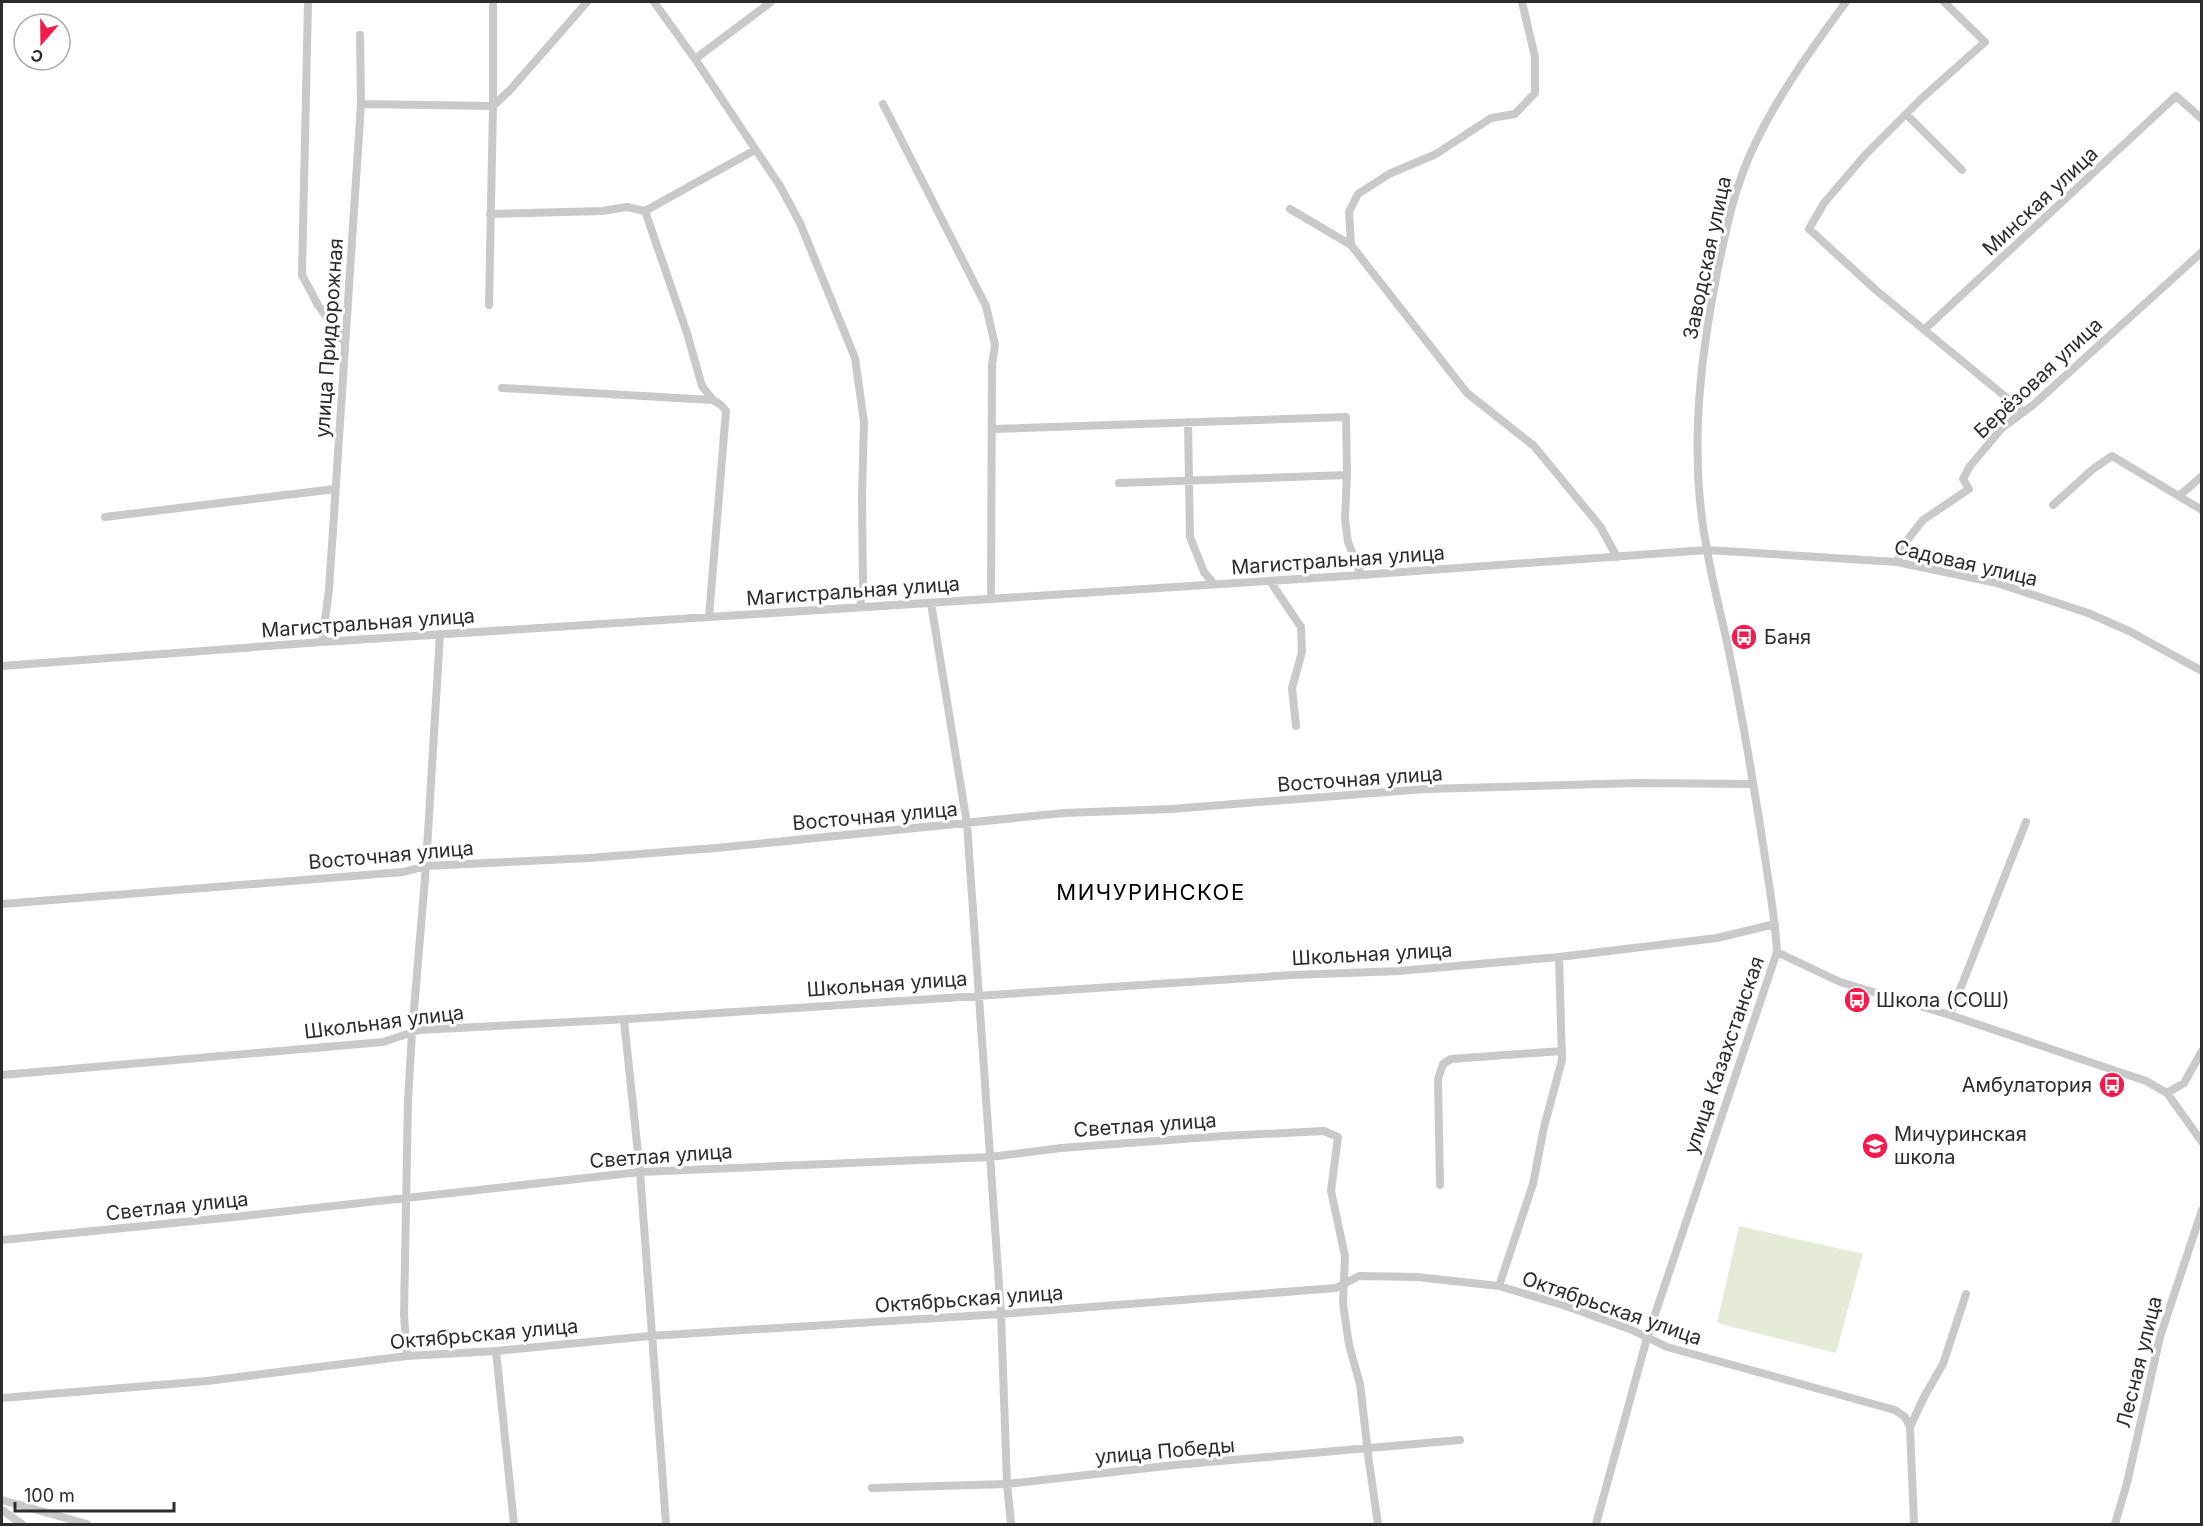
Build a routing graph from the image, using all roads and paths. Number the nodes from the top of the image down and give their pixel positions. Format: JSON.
{"nodes":[{"id":1,"x":308,"y":2,"type":"edge"},
{"id":2,"x":493,"y":2,"type":"edge"},
{"id":3,"x":587,"y":2,"type":"edge"},
{"id":4,"x":654,"y":2,"type":"edge"},
{"id":5,"x":771,"y":2,"type":"edge"},
{"id":6,"x":1522,"y":2,"type":"edge"},
{"id":7,"x":1846,"y":2,"type":"edge"},
{"id":8,"x":1944,"y":2,"type":"edge"},
{"id":9,"x":360,"y":35,"type":"dead end"},
{"id":10,"x":695,"y":59,"type":"junction"},
{"id":11,"x":361,"y":104,"type":"junction"},
{"id":12,"x":883,"y":104,"type":"dead end"},
{"id":13,"x":493,"y":106,"type":"junction"},
{"id":14,"x":1906,"y":114,"type":"junction"},
{"id":15,"x":2202,"y":119,"type":"edge"},
{"id":16,"x":755,"y":150,"type":"junction"},
{"id":17,"x":1962,"y":170,"type":"dead end"},
{"id":18,"x":1290,"y":209,"type":"dead end"},
{"id":19,"x":645,"y":211,"type":"junction"},
{"id":20,"x":490,"y":214,"type":"junction"},
{"id":21,"x":1351,"y":245,"type":"junction"},
{"id":22,"x":2202,"y":252,"type":"edge"},
{"id":23,"x":489,"y":305,"type":"dead end"},
{"id":24,"x":1925,"y":329,"type":"junction"},
{"id":25,"x":345,"y":344,"type":"junction"},
{"id":26,"x":502,"y":388,"type":"dead end"},
{"id":27,"x":713,"y":400,"type":"junction"},
{"id":28,"x":2024,"y":412,"type":"junction"},
{"id":29,"x":1188,"y":422,"type":"junction"},
{"id":30,"x":993,"y":429,"type":"junction"},
{"id":31,"x":1347,"y":475,"type":"junction"},
{"id":32,"x":2202,"y":476,"type":"edge"},
{"id":33,"x":1189,"y":480,"type":"junction"},
{"id":34,"x":1119,"y":483,"type":"dead end"},
{"id":35,"x":335,"y":489,"type":"junction"},
{"id":36,"x":2179,"y":496,"type":"junction"},
{"id":37,"x":2053,"y":505,"type":"dead end"},
{"id":38,"x":2202,"y":510,"type":"edge"},
{"id":39,"x":105,"y":517,"type":"dead end"},
{"id":40,"x":1707,"y":550,"type":"junction"},
{"id":41,"x":1617,"y":557,"type":"junction"},
{"id":42,"x":1897,"y":562,"type":"junction"},
{"id":43,"x":1361,"y":575,"type":"junction"},
{"id":44,"x":1270,"y":581,"type":"junction"},
{"id":45,"x":1214,"y":584,"type":"junction"},
{"id":46,"x":991,"y":599,"type":"junction"},
{"id":47,"x":931,"y":603,"type":"junction"},
{"id":48,"x":860,"y":607,"type":"junction"},
{"id":49,"x":709,"y":617,"type":"junction"},
{"id":50,"x":440,"y":634,"type":"junction"},
{"id":51,"x":322,"y":642,"type":"junction"},
{"id":52,"x":2,"y":666,"type":"edge"},
{"id":53,"x":2202,"y":671,"type":"edge"},
{"id":54,"x":1296,"y":726,"type":"dead end"},
{"id":55,"x":1753,"y":784,"type":"junction"},
{"id":56,"x":2026,"y":822,"type":"dead end"},
{"id":57,"x":967,"y":824,"type":"junction"},
{"id":58,"x":426,"y":866,"type":"junction"},
{"id":59,"x":2,"y":904,"type":"edge"},
{"id":60,"x":1775,"y":924,"type":"junction"},
{"id":61,"x":1777,"y":952,"type":"junction"},
{"id":62,"x":1559,"y":957,"type":"junction"},
{"id":63,"x":980,"y":994,"type":"junction"},
{"id":64,"x":1950,"y":1015,"type":"junction"},
{"id":65,"x":624,"y":1020,"type":"junction"},
{"id":66,"x":411,"y":1033,"type":"junction"},
{"id":67,"x":2202,"y":1051,"type":"edge"},
{"id":68,"x":1562,"y":1052,"type":"junction"},
{"id":69,"x":2,"y":1075,"type":"edge"},
{"id":70,"x":2167,"y":1093,"type":"junction"},
{"id":71,"x":2202,"y":1142,"type":"edge"},
{"id":72,"x":990,"y":1157,"type":"junction"},
{"id":73,"x":640,"y":1172,"type":"junction"},
{"id":74,"x":1440,"y":1185,"type":"dead end"},
{"id":75,"x":405,"y":1198,"type":"junction"},
{"id":76,"x":2202,"y":1210,"type":"edge"},
{"id":77,"x":2,"y":1240,"type":"edge"},
{"id":78,"x":1343,"y":1284,"type":"junction"},
{"id":79,"x":1499,"y":1286,"type":"junction"},
{"id":80,"x":1966,"y":1294,"type":"dead end"},
{"id":81,"x":1001,"y":1314,"type":"junction"},
{"id":82,"x":650,"y":1336,"type":"junction"},
{"id":83,"x":1647,"y":1338,"type":"junction"},
{"id":84,"x":496,"y":1351,"type":"junction"},
{"id":85,"x":407,"y":1356,"type":"junction"},
{"id":86,"x":2,"y":1398,"type":"edge"},
{"id":87,"x":1910,"y":1427,"type":"junction"},
{"id":88,"x":1460,"y":1440,"type":"dead end"},
{"id":89,"x":1367,"y":1450,"type":"junction"},
{"id":90,"x":1007,"y":1484,"type":"junction"},
{"id":91,"x":872,"y":1488,"type":"dead end"},
{"id":92,"x":2,"y":1500,"type":"edge"},
{"id":93,"x":2,"y":1510,"type":"edge"},
{"id":94,"x":22,"y":1524,"type":"edge"},
{"id":95,"x":87,"y":1524,"type":"edge"},
{"id":96,"x":514,"y":1524,"type":"edge"},
{"id":97,"x":666,"y":1524,"type":"edge"},
{"id":98,"x":1011,"y":1524,"type":"edge"},
{"id":99,"x":1378,"y":1524,"type":"edge"},
{"id":100,"x":1596,"y":1524,"type":"edge"},
{"id":101,"x":1914,"y":1524,"type":"edge"},
{"id":102,"x":2115,"y":1524,"type":"edge"}],
"edges":[{"from":1,"to":25,"type":"street"},
{"from":2,"to":13,"type":"street"},
{"from":3,"to":13,"type":"street"},
{"from":4,"to":10,"type":"street"},
{"from":5,"to":10,"type":"street"},
{"from":6,"to":21,"type":"street"},
{"from":7,"to":40,"type":"street","name":"Заводская улица"},
{"from":8,"to":14,"type":"street"},
{"from":9,"to":11,"type":"street","name":"улица Придорожная"},
{"from":10,"to":16,"type":"street"},
{"from":11,"to":13,"type":"street"},
{"from":11,"to":25,"type":"street","name":"улица Придорожная"},
{"from":12,"to":30,"type":"street"},
{"from":13,"to":20,"type":"street"},
{"from":14,"to":17,"type":"street"},
{"from":14,"to":24,"type":"street"},
{"from":15,"to":24,"type":"street","name":"Минская улица"},
{"from":16,"to":19,"type":"street"},
{"from":16,"to":48,"type":"street"},
{"from":18,"to":21,"type":"street"},
{"from":19,"to":20,"type":"street"},
{"from":19,"to":27,"type":"street"},
{"from":20,"to":23,"type":"street"},
{"from":21,"to":41,"type":"street"},
{"from":22,"to":28,"type":"street","name":"Берёзовая улица"},
{"from":24,"to":28,"type":"street"},
{"from":25,"to":35,"type":"street","name":"улица Придорожная"},
{"from":26,"to":27,"type":"street"},
{"from":27,"to":49,"type":"street"},
{"from":28,"to":42,"type":"street","name":"Берёзовая улица"},
{"from":29,"to":30,"type":"street"},
{"from":29,"to":31,"type":"street"},
{"from":29,"to":33,"type":"street"},
{"from":30,"to":46,"type":"street"},
{"from":31,"to":33,"type":"street"},
{"from":31,"to":43,"type":"street"},
{"from":32,"to":36,"type":"street"},
{"from":33,"to":34,"type":"street"},
{"from":33,"to":45,"type":"street"},
{"from":35,"to":39,"type":"street"},
{"from":35,"to":51,"type":"street","name":"улица Придорожная"},
{"from":36,"to":37,"type":"street"},
{"from":36,"to":38,"type":"street"},
{"from":40,"to":41,"type":"street","name":"Магистральная улица"},
{"from":40,"to":42,"type":"street","name":"Садовая улица"},
{"from":40,"to":55,"type":"street","name":"улица Казахстанская"},
{"from":41,"to":43,"type":"street","name":"Магистральная улица"},
{"from":42,"to":53,"type":"street","name":"Садовая улица"},
{"from":43,"to":44,"type":"street","name":"Магистральная улица"},
{"from":44,"to":45,"type":"street","name":"Магистральная улица"},
{"from":44,"to":54,"type":"street"},
{"from":45,"to":46,"type":"street","name":"Магистральная улица"},
{"from":46,"to":47,"type":"street","name":"Магистральная улица"},
{"from":47,"to":48,"type":"street","name":"Магистральная улица"},
{"from":47,"to":57,"type":"street"},
{"from":48,"to":49,"type":"street","name":"Магистральная улица"},
{"from":49,"to":50,"type":"street","name":"Магистральная улица"},
{"from":50,"to":51,"type":"street","name":"Магистральная улица"},
{"from":50,"to":58,"type":"street"},
{"from":51,"to":52,"type":"street","name":"Магистральная улица"},
{"from":55,"to":57,"type":"street","name":"Восточная улица"},
{"from":55,"to":60,"type":"street","name":"улица Казахстанская"},
{"from":56,"to":64,"type":"street"},
{"from":57,"to":58,"type":"street","name":"Восточная улица"},
{"from":57,"to":63,"type":"street"},
{"from":58,"to":59,"type":"street","name":"Восточная улица"},
{"from":58,"to":66,"type":"street"},
{"from":60,"to":61,"type":"street","name":"улица Казахстанская"},
{"from":60,"to":62,"type":"street","name":"Школьная улица"},
{"from":61,"to":64,"type":"street"},
{"from":61,"to":83,"type":"street","name":"улица Казахстанская"},
{"from":62,"to":63,"type":"street","name":"Школьная улица"},
{"from":62,"to":68,"type":"street"},
{"from":63,"to":65,"type":"street","name":"Школьная улица"},
{"from":63,"to":72,"type":"street"},
{"from":64,"to":70,"type":"street"},
{"from":65,"to":66,"type":"street","name":"Школьная улица"},
{"from":65,"to":73,"type":"street"},
{"from":66,"to":69,"type":"street","name":"Школьная улица"},
{"from":66,"to":75,"type":"street"},
{"from":67,"to":70,"type":"street"},
{"from":68,"to":74,"type":"street"},
{"from":68,"to":79,"type":"street"},
{"from":70,"to":71,"type":"street"},
{"from":72,"to":73,"type":"street","name":"Светлая улица"},
{"from":72,"to":78,"type":"street","name":"Светлая улица"},
{"from":72,"to":81,"type":"street"},
{"from":73,"to":75,"type":"street","name":"Светлая улица"},
{"from":73,"to":82,"type":"street"},
{"from":75,"to":77,"type":"street","name":"Светлая улица"},
{"from":75,"to":85,"type":"street"},
{"from":76,"to":102,"type":"street","name":"Лесная улица"},
{"from":78,"to":79,"type":"street","name":"Октябрьская улица"},
{"from":78,"to":81,"type":"street","name":"Октябрьская улица"},
{"from":78,"to":89,"type":"street"},
{"from":79,"to":83,"type":"street","name":"Октябрьская улица"},
{"from":80,"to":87,"type":"street"},
{"from":81,"to":82,"type":"street","name":"Октябрьская улица"},
{"from":81,"to":90,"type":"street"},
{"from":82,"to":84,"type":"street","name":"Октябрьская улица"},
{"from":82,"to":97,"type":"street"},
{"from":83,"to":87,"type":"street","name":"Октябрьская улица"},
{"from":83,"to":100,"type":"street","name":"улица Казахстанская"},
{"from":84,"to":85,"type":"street","name":"Октябрьская улица"},
{"from":84,"to":96,"type":"street"},
{"from":85,"to":86,"type":"street","name":"Октябрьская улица"},
{"from":87,"to":101,"type":"street"},
{"from":88,"to":89,"type":"street","name":"улица Победы"},
{"from":89,"to":90,"type":"street","name":"улица Победы"},
{"from":89,"to":99,"type":"street"},
{"from":90,"to":91,"type":"street","name":"улица Победы"},
{"from":90,"to":98,"type":"street"},
{"from":92,"to":95,"type":"street"},
{"from":93,"to":94,"type":"street"}]}
